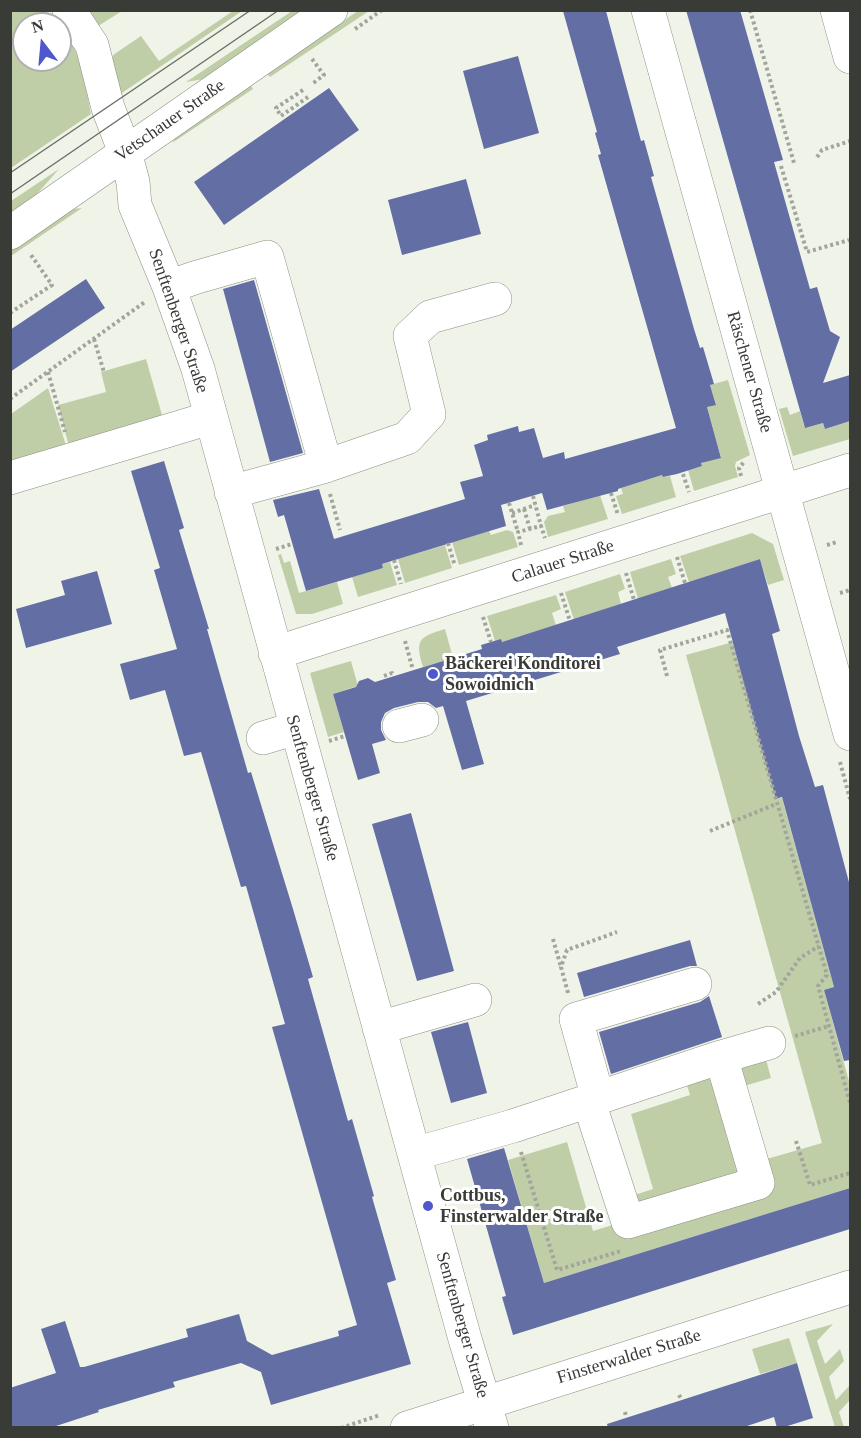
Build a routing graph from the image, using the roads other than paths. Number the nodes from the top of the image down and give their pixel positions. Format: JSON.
{"nodes":[{"id":1,"x":69,"y":10,"type":"edge"},
{"id":2,"x":331,"y":10,"type":"edge"},
{"id":3,"x":648,"y":10,"type":"edge"},
{"id":4,"x":837,"y":10,"type":"edge"},
{"id":5,"x":850,"y":57,"type":"edge"},
{"id":6,"x":125,"y":152,"type":"junction"},
{"id":7,"x":20,"y":242,"type":"edge"},
{"id":8,"x":157,"y":295,"type":"junction"},
{"id":9,"x":495,"y":299,"type":"dead end"},
{"id":10,"x":210,"y":418,"type":"junction"},
{"id":11,"x":326,"y":466,"type":"junction"},
{"id":12,"x":850,"y":470,"type":"edge"},
{"id":13,"x":10,"y":478,"type":"edge"},
{"id":14,"x":783,"y":491,"type":"junction"},
{"id":15,"x":231,"y":492,"type":"junction"},
{"id":16,"x":275,"y":653,"type":"junction"},
{"id":17,"x":850,"y":734,"type":"edge"},
{"id":18,"x":308,"y":739,"type":"junction"},
{"id":19,"x":266,"y":748,"type":"dead end"},
{"id":20,"x":695,"y":984,"type":"dead end"},
{"id":21,"x":475,"y":1000,"type":"dead end"},
{"id":22,"x":379,"y":1028,"type":"junction"},
{"id":23,"x":769,"y":1043,"type":"dead end"},
{"id":24,"x":721,"y":1057,"type":"junction"},
{"id":25,"x":593,"y":1100,"type":"junction"},
{"id":26,"x":414,"y":1154,"type":"junction"},
{"id":27,"x":850,"y":1287,"type":"edge"},
{"id":28,"x":488,"y":1415,"type":"edge"},
{"id":29,"x":407,"y":1428,"type":"edge"}],
"edges":[{"from":1,"to":6,"type":"street","name":"Senftenberger Straße"},
{"from":2,"to":6,"type":"street","name":"Vetschauer Straße"},
{"from":3,"to":14,"type":"street","name":"Räschener Straße"},
{"from":4,"to":5,"type":"street"},
{"from":6,"to":7,"type":"street","name":"Vetschauer Straße"},
{"from":6,"to":8,"type":"street","name":"Senftenberger Straße"},
{"from":8,"to":10,"type":"street","name":"Senftenberger Straße"},
{"from":8,"to":11,"type":"street"},
{"from":9,"to":11,"type":"street"},
{"from":10,"to":13,"type":"street"},
{"from":10,"to":15,"type":"street","name":"Senftenberger Straße"},
{"from":11,"to":15,"type":"street"},
{"from":12,"to":14,"type":"street","name":"Calauer Straße"},
{"from":14,"to":16,"type":"street","name":"Calauer Straße"},
{"from":14,"to":17,"type":"street","name":"Räschener Straße"},
{"from":15,"to":16,"type":"street","name":"Senftenberger Straße"},
{"from":16,"to":18,"type":"street","name":"Senftenberger Straße"},
{"from":18,"to":19,"type":"street"},
{"from":18,"to":22,"type":"street","name":"Senftenberger Straße"},
{"from":20,"to":25,"type":"street"},
{"from":21,"to":22,"type":"street"},
{"from":22,"to":26,"type":"street","name":"Senftenberger Straße"},
{"from":23,"to":24,"type":"street"},
{"from":24,"to":25,"type":"street"},
{"from":24,"to":25,"type":"street"},
{"from":25,"to":26,"type":"street"},
{"from":26,"to":28,"type":"street","name":"Senftenberger Straße"},
{"from":27,"to":28,"type":"street","name":"Finsterwalder Straße"},
{"from":28,"to":29,"type":"street","name":"Finsterwalder Straße"}]}
